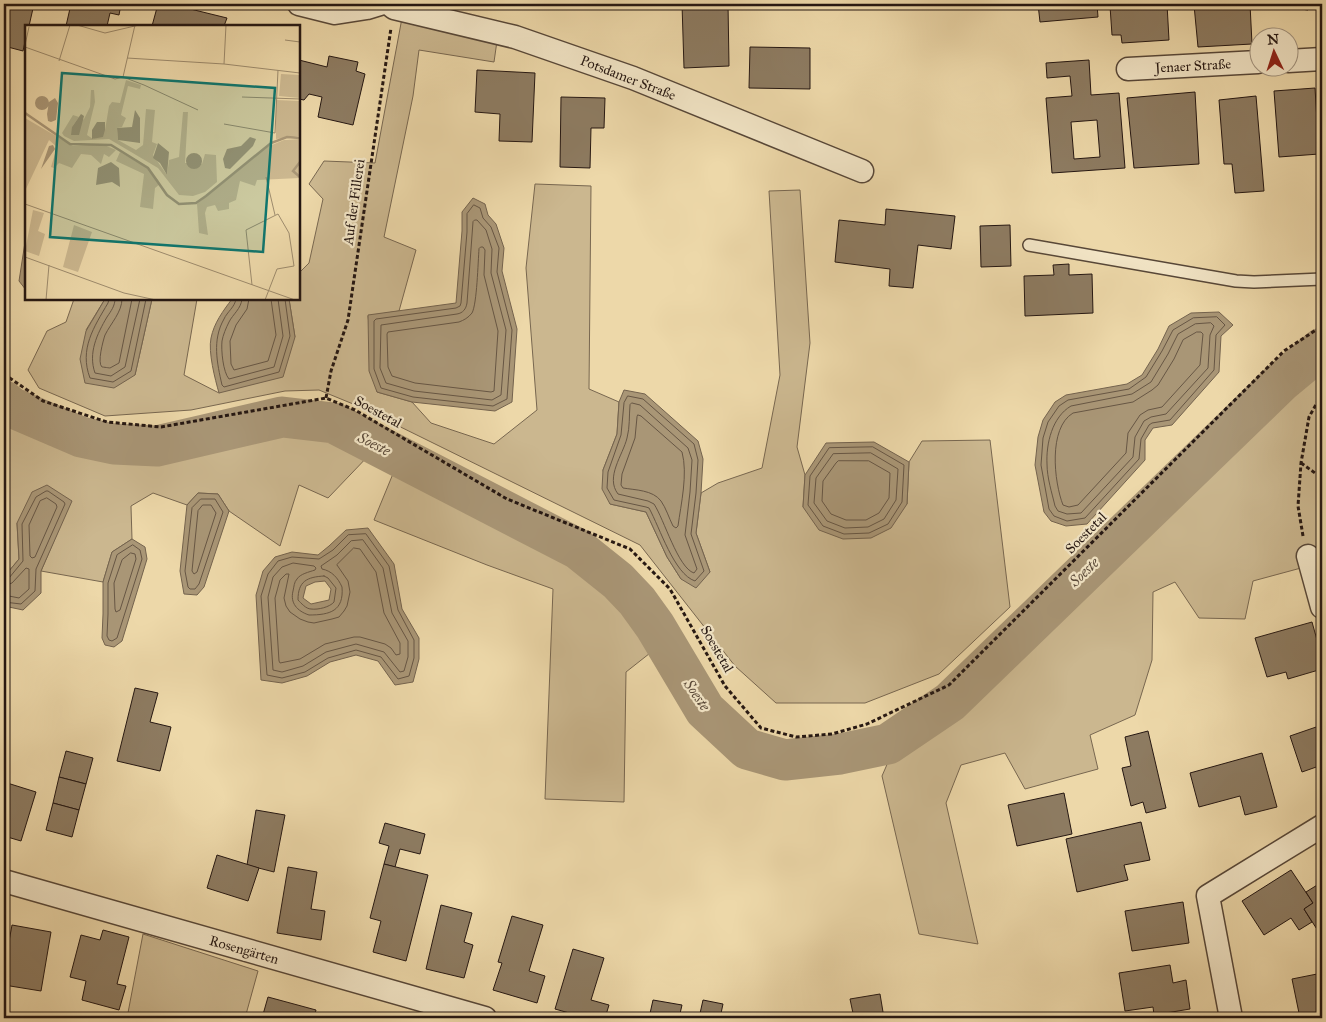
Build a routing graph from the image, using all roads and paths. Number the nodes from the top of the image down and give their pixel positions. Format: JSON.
{"nodes":[{"id":1,"x":299,"y":4,"type":"edge"},
{"id":2,"x":387,"y":5,"type":"edge"},
{"id":3,"x":1322,"y":59,"type":"edge"},
{"id":4,"x":1298,"y":60,"type":"edge"},
{"id":5,"x":1248,"y":63,"type":"edge"},
{"id":6,"x":1128,"y":69,"type":"dead end"},
{"id":7,"x":862,"y":171,"type":"dead end"},
{"id":8,"x":1029,"y":245,"type":"dead end"},
{"id":9,"x":1322,"y":279,"type":"edge"},
{"id":10,"x":1322,"y":326,"type":"edge"},
{"id":11,"x":4,"y":374,"type":"edge"},
{"id":12,"x":1322,"y":394,"type":"edge"},
{"id":13,"x":326,"y":398,"type":"junction"},
{"id":14,"x":1301,"y":463,"type":"junction"},
{"id":15,"x":1322,"y":478,"type":"edge"},
{"id":16,"x":1308,"y":556,"type":"joint"},
{"id":17,"x":1322,"y":607,"type":"edge"},
{"id":18,"x":1322,"y":826,"type":"edge"},
{"id":19,"x":4,"y":881,"type":"edge"},
{"id":20,"x":485,"y":1018,"type":"edge"},
{"id":21,"x":1231,"y":1018,"type":"edge"}],
"edges":[{"from":1,"to":2,"type":"street","name":"Potsdamer Straße"},
{"from":2,"to":7,"type":"street","name":"Potsdamer Straße"},
{"from":2,"to":13,"type":"path","name":"Auf der Fillerei"},
{"from":3,"to":4,"type":"street"},
{"from":5,"to":6,"type":"street","name":"Jenaer Straße"},
{"from":8,"to":9,"type":"lane"},
{"from":10,"to":13,"type":"path","name":"Soestetal"},
{"from":11,"to":13,"type":"path"},
{"from":12,"to":14,"type":"path"},
{"from":14,"to":15,"type":"path"},
{"from":14,"to":16,"type":"path"},
{"from":16,"to":17,"type":"street"},
{"from":18,"to":21,"type":"street"},
{"from":19,"to":20,"type":"street","name":"Rosengärten"}]}
